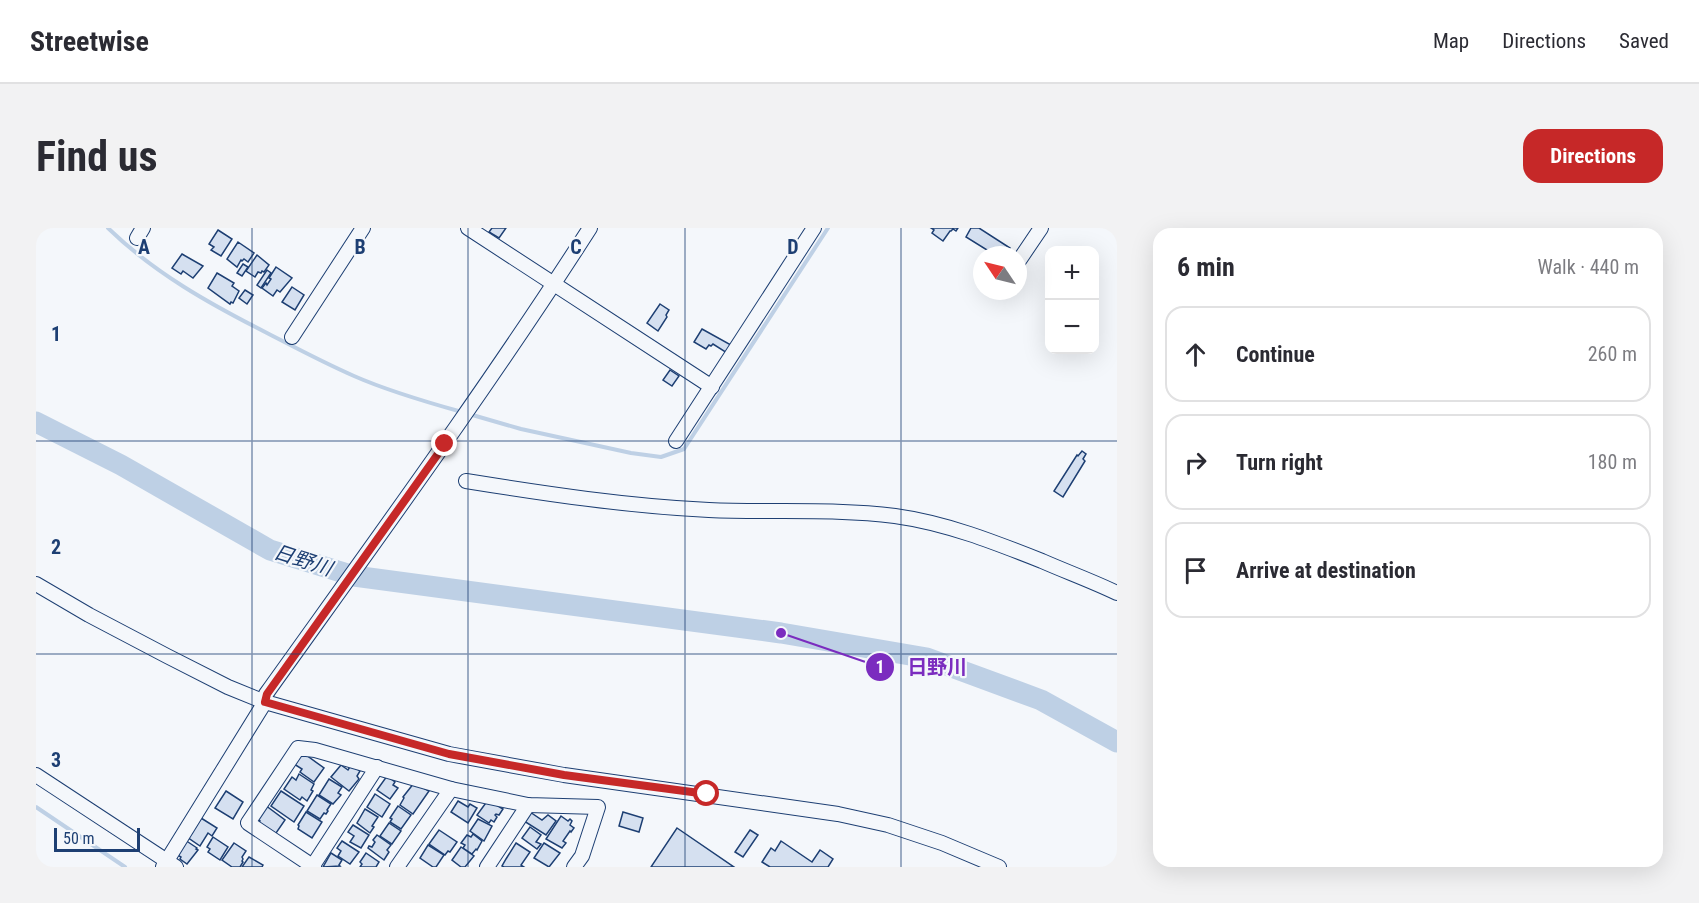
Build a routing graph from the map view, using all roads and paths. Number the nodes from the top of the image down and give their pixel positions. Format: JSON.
{"nodes":[{"id":1,"x":363,"y":228,"type":"edge"},
{"id":2,"x":468,"y":228,"type":"edge"},
{"id":3,"x":590,"y":228,"type":"edge"},
{"id":4,"x":814,"y":228,"type":"edge"},
{"id":5,"x":1041,"y":228,"type":"edge"},
{"id":6,"x":1027,"y":249,"type":"edge"},
{"id":7,"x":555,"y":283,"type":"junction"},
{"id":8,"x":292,"y":337,"type":"dead end"},
{"id":9,"x":712,"y":387,"type":"junction"},
{"id":10,"x":676,"y":441,"type":"dead end"},
{"id":11,"x":466,"y":481,"type":"dead end"},
{"id":12,"x":36,"y":584,"type":"edge"},
{"id":13,"x":1117,"y":593,"type":"edge"},
{"id":14,"x":266,"y":698,"type":"junction"},
{"id":15,"x":377,"y":767,"type":"junction"},
{"id":16,"x":36,"y":775,"type":"edge"},
{"id":17,"x":451,"y":789,"type":"junction"},
{"id":18,"x":528,"y":805,"type":"junction"},
{"id":19,"x":169,"y":865,"type":"edge"},
{"id":20,"x":313,"y":867,"type":"edge"},
{"id":21,"x":398,"y":867,"type":"edge"},
{"id":22,"x":487,"y":867,"type":"edge"},
{"id":23,"x":574,"y":867,"type":"edge"},
{"id":24,"x":999,"y":867,"type":"edge"}],
"edges":[{"from":1,"to":8,"type":"street"},
{"from":2,"to":7,"type":"street"},
{"from":3,"to":7,"type":"street"},
{"from":4,"to":9,"type":"street"},
{"from":5,"to":6,"type":"street"},
{"from":7,"to":9,"type":"street"},
{"from":7,"to":14,"type":"street"},
{"from":9,"to":10,"type":"street"},
{"from":11,"to":13,"type":"street"},
{"from":12,"to":14,"type":"street"},
{"from":14,"to":19,"type":"street"},
{"from":14,"to":24,"type":"street"},
{"from":15,"to":17,"type":"street"},
{"from":15,"to":20,"type":"street"},
{"from":15,"to":20,"type":"street"},
{"from":16,"to":19,"type":"street"},
{"from":17,"to":18,"type":"street"},
{"from":17,"to":21,"type":"street"},
{"from":18,"to":22,"type":"street"},
{"from":18,"to":23,"type":"street"}]}
